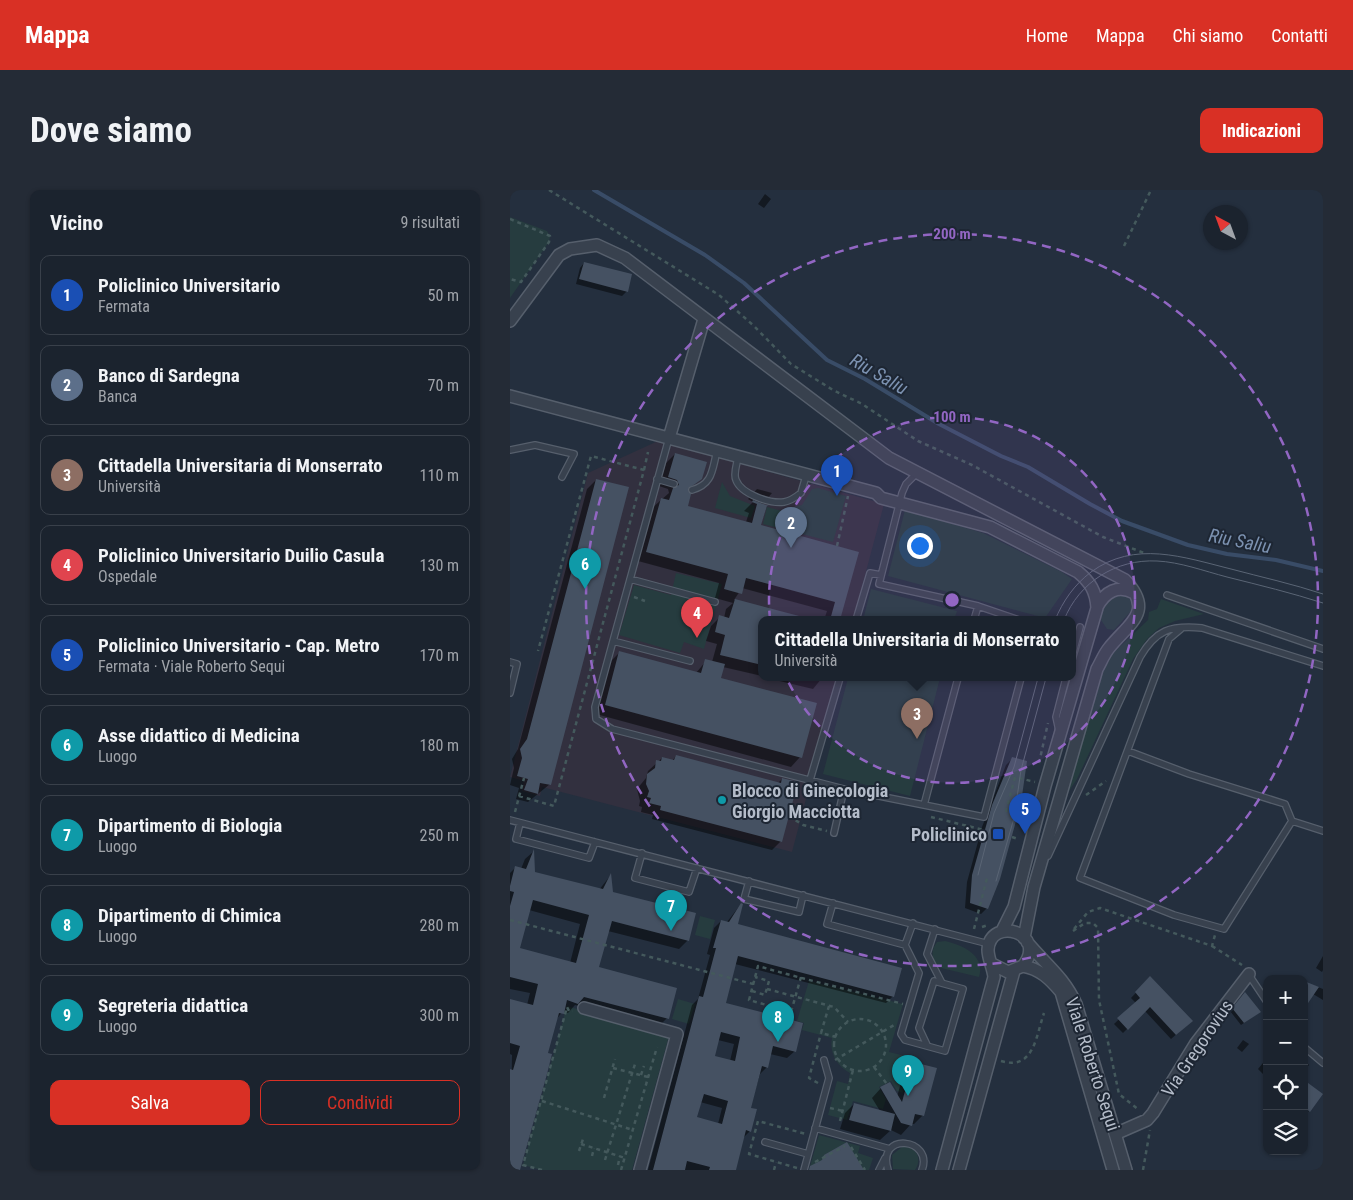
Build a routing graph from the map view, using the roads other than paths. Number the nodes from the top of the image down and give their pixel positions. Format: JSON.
{"nodes":[{"id":1,"x":704,"y":319,"type":"junction"},
{"id":2,"x":510,"y":321,"type":"edge"},
{"id":3,"x":510,"y":396,"type":"edge"},
{"id":4,"x":669,"y":438,"type":"junction"},
{"id":5,"x":510,"y":450,"type":"edge"},
{"id":6,"x":717,"y":451,"type":"junction"},
{"id":7,"x":738,"y":457,"type":"junction"},
{"id":8,"x":917,"y":473,"type":"junction"},
{"id":9,"x":806,"y":476,"type":"junction"},
{"id":10,"x":562,"y":477,"type":"dead end"},
{"id":11,"x":657,"y":479,"type":"junction"},
{"id":12,"x":674,"y":484,"type":"dead end"},
{"id":13,"x":692,"y":490,"type":"dead end"},
{"id":14,"x":900,"y":503,"type":"junction"},
{"id":15,"x":881,"y":575,"type":"junction"},
{"id":16,"x":630,"y":579,"type":"junction"},
{"id":17,"x":1136,"y":594,"type":"junction"},
{"id":18,"x":1167,"y":595,"type":"dead end"},
{"id":19,"x":715,"y":602,"type":"dead end"},
{"id":20,"x":978,"y":606,"type":"junction"},
{"id":21,"x":1097,"y":608,"type":"junction"},
{"id":22,"x":857,"y":616,"type":"edge"},
{"id":23,"x":975,"y":616,"type":"edge"},
{"id":24,"x":1008,"y":616,"type":"edge"},
{"id":25,"x":1080,"y":627,"type":"dead end"},
{"id":26,"x":1182,"y":628,"type":"junction"},
{"id":27,"x":613,"y":641,"type":"junction"},
{"id":28,"x":1076,"y":642,"type":"edge"},
{"id":29,"x":1323,"y":649,"type":"edge"},
{"id":30,"x":690,"y":661,"type":"dead end"},
{"id":31,"x":510,"y":662,"type":"edge"},
{"id":32,"x":1323,"y":666,"type":"edge"},
{"id":33,"x":839,"y":681,"type":"edge"},
{"id":34,"x":957,"y":681,"type":"edge"},
{"id":35,"x":1020,"y":681,"type":"edge"},
{"id":36,"x":1065,"y":681,"type":"edge"},
{"id":37,"x":510,"y":693,"type":"edge"},
{"id":38,"x":1060,"y":738,"type":"junction"},
{"id":39,"x":1128,"y":751,"type":"junction"},
{"id":40,"x":810,"y":780,"type":"junction"},
{"id":41,"x":844,"y":789,"type":"junction"},
{"id":42,"x":924,"y":805,"type":"junction"},
{"id":43,"x":510,"y":820,"type":"edge"},
{"id":44,"x":1292,"y":821,"type":"junction"},
{"id":45,"x":520,"y":823,"type":"junction"},
{"id":46,"x":1323,"y":832,"type":"edge"},
{"id":47,"x":834,"y":833,"type":"road end"},
{"id":48,"x":595,"y":842,"type":"junction"},
{"id":49,"x":642,"y":853,"type":"junction"},
{"id":50,"x":697,"y":868,"type":"junction"},
{"id":51,"x":749,"y":881,"type":"junction"},
{"id":52,"x":1034,"y":888,"type":"junction"},
{"id":53,"x":802,"y":895,"type":"junction"},
{"id":54,"x":833,"y":903,"type":"junction"},
{"id":55,"x":913,"y":923,"type":"junction"},
{"id":56,"x":935,"y":929,"type":"junction"},
{"id":57,"x":1002,"y":931,"type":"junction"},
{"id":58,"x":1026,"y":940,"type":"junction"},
{"id":59,"x":989,"y":944,"type":"junction"},
{"id":60,"x":905,"y":945,"type":"junction"},
{"id":61,"x":992,"y":964,"type":"junction"},
{"id":62,"x":1018,"y":968,"type":"junction"},
{"id":63,"x":1249,"y":974,"type":"joint"},
{"id":64,"x":942,"y":983,"type":"junction"},
{"id":65,"x":1263,"y":996,"type":"edge"},
{"id":66,"x":584,"y":1008,"type":"road end"},
{"id":67,"x":927,"y":1046,"type":"junction"},
{"id":68,"x":1308,"y":1050,"type":"edge"},
{"id":69,"x":824,"y":1060,"type":"dead end"},
{"id":70,"x":1323,"y":1063,"type":"edge"},
{"id":71,"x":815,"y":1128,"type":"junction"},
{"id":72,"x":1115,"y":1134,"type":"junction"},
{"id":73,"x":765,"y":1142,"type":"dead end"},
{"id":74,"x":890,"y":1149,"type":"junction"},
{"id":75,"x":811,"y":1155,"type":"junction"},
{"id":76,"x":886,"y":1156,"type":"junction"},
{"id":77,"x":640,"y":1170,"type":"edge"},
{"id":78,"x":804,"y":1170,"type":"edge"},
{"id":79,"x":879,"y":1170,"type":"edge"},
{"id":80,"x":888,"y":1170,"type":"edge"},
{"id":81,"x":922,"y":1170,"type":"edge"},
{"id":82,"x":942,"y":1170,"type":"edge"},
{"id":83,"x":959,"y":1170,"type":"edge"},
{"id":84,"x":1114,"y":1170,"type":"edge"},
{"id":85,"x":1126,"y":1170,"type":"edge"}],
"edges":[{"from":1,"to":2,"type":"street"},
{"from":1,"to":4,"type":"street"},
{"from":1,"to":8,"type":"street"},
{"from":3,"to":4,"type":"street"},
{"from":4,"to":6,"type":"street"},
{"from":4,"to":11,"type":"lane"},
{"from":5,"to":10,"type":"lane"},
{"from":6,"to":7,"type":"street"},
{"from":6,"to":13,"type":"lane"},
{"from":7,"to":9,"type":"street"},
{"from":7,"to":9,"type":"lane"},
{"from":8,"to":14,"type":"lane"},
{"from":8,"to":17,"type":"street"},
{"from":9,"to":14,"type":"street"},
{"from":11,"to":12,"type":"lane"},
{"from":11,"to":16,"type":"lane"},
{"from":14,"to":15,"type":"lane"},
{"from":14,"to":21,"type":"street"},
{"from":15,"to":20,"type":"lane"},
{"from":15,"to":22,"type":"lane"},
{"from":16,"to":19,"type":"lane"},
{"from":16,"to":27,"type":"lane"},
{"from":17,"to":21,"type":"street"},
{"from":17,"to":52,"type":"street"},
{"from":18,"to":29,"type":"lane"},
{"from":20,"to":23,"type":"lane"},
{"from":20,"to":24,"type":"lane"},
{"from":21,"to":38,"type":"street"},
{"from":25,"to":28,"type":"lane"},
{"from":26,"to":32,"type":"lane"},
{"from":26,"to":39,"type":"lane"},
{"from":26,"to":52,"type":"lane"},
{"from":27,"to":30,"type":"lane"},
{"from":27,"to":40,"type":"lane"},
{"from":31,"to":37,"type":"lane"},
{"from":33,"to":40,"type":"lane"},
{"from":34,"to":42,"type":"lane"},
{"from":35,"to":42,"type":"lane"},
{"from":36,"to":38,"type":"lane"},
{"from":38,"to":57,"type":"street"},
{"from":39,"to":44,"type":"lane"},
{"from":39,"to":44,"type":"lane"},
{"from":40,"to":41,"type":"lane"},
{"from":41,"to":42,"type":"lane"},
{"from":41,"to":47,"type":"lane"},
{"from":43,"to":45,"type":"lane"},
{"from":44,"to":46,"type":"lane"},
{"from":45,"to":48,"type":"lane"},
{"from":45,"to":48,"type":"lane"},
{"from":48,"to":49,"type":"lane"},
{"from":49,"to":50,"type":"lane"},
{"from":49,"to":50,"type":"lane"},
{"from":50,"to":51,"type":"lane"},
{"from":51,"to":53,"type":"lane"},
{"from":51,"to":53,"type":"lane"},
{"from":52,"to":58,"type":"street"},
{"from":53,"to":54,"type":"lane"},
{"from":54,"to":55,"type":"lane"},
{"from":54,"to":60,"type":"lane"},
{"from":55,"to":56,"type":"lane"},
{"from":55,"to":60,"type":"lane"},
{"from":56,"to":59,"type":"lane"},
{"from":56,"to":64,"type":"lane"},
{"from":57,"to":58,"type":"street"},
{"from":57,"to":59,"type":"street"},
{"from":58,"to":62,"type":"street"},
{"from":58,"to":72,"type":"street","name":"Viale Roberto Sequi"},
{"from":59,"to":61,"type":"street"},
{"from":60,"to":67,"type":"lane"},
{"from":61,"to":62,"type":"street"},
{"from":61,"to":82,"type":"street"},
{"from":62,"to":83,"type":"street"},
{"from":62,"to":84,"type":"street","name":"Viale Roberto Sequi"},
{"from":63,"to":65,"type":"lane"},
{"from":63,"to":72,"type":"street","name":"Via Gregorovius"},
{"from":64,"to":67,"type":"lane"},
{"from":64,"to":67,"type":"lane"},
{"from":66,"to":77,"type":"street"},
{"from":68,"to":70,"type":"lane"},
{"from":69,"to":71,"type":"lane"},
{"from":71,"to":74,"type":"lane"},
{"from":71,"to":75,"type":"lane"},
{"from":72,"to":85,"type":"street","name":"Viale Roberto Sequi"},
{"from":73,"to":75,"type":"lane"},
{"from":74,"to":76,"type":"lane"},
{"from":74,"to":81,"type":"lane"},
{"from":75,"to":78,"type":"lane"},
{"from":76,"to":79,"type":"lane"},
{"from":76,"to":80,"type":"lane"}]}
